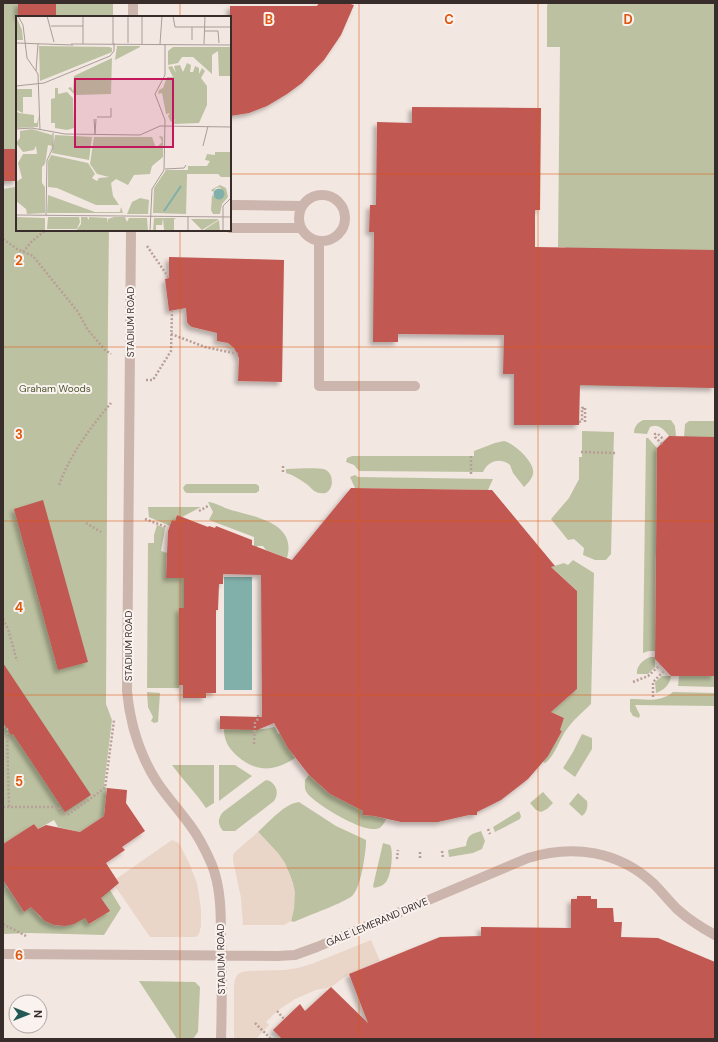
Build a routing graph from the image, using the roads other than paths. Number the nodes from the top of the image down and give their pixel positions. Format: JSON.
{"nodes":[{"id":1,"x":133,"y":3,"type":"edge"},
{"id":2,"x":133,"y":16,"type":"edge"},
{"id":3,"x":231,"y":205,"type":"edge"},
{"id":4,"x":302,"y":206,"type":"junction"},
{"id":5,"x":231,"y":228,"type":"edge"},
{"id":6,"x":301,"y":228,"type":"junction"},
{"id":7,"x":131,"y":231,"type":"edge"},
{"id":8,"x":319,"y":241,"type":"junction"},
{"id":9,"x":415,"y":386,"type":"dead end"},
{"id":10,"x":715,"y":935,"type":"edge"},
{"id":11,"x":3,"y":954,"type":"edge"},
{"id":12,"x":222,"y":955,"type":"junction"},
{"id":13,"x":221,"y":1039,"type":"edge"}],
"edges":[{"from":1,"to":2,"type":"street"},
{"from":3,"to":4,"type":"street"},
{"from":4,"to":6,"type":"street"},
{"from":4,"to":8,"type":"street"},
{"from":5,"to":6,"type":"street"},
{"from":6,"to":8,"type":"street"},
{"from":7,"to":12,"type":"street","name":"STADIUM ROAD"},
{"from":8,"to":9,"type":"street"},
{"from":10,"to":12,"type":"street","name":"GALE LEMERAND DRIVE"},
{"from":11,"to":12,"type":"street","name":"GALE LEMERAND DRIVE"},
{"from":12,"to":13,"type":"street","name":"STADIUM ROAD"}]}
